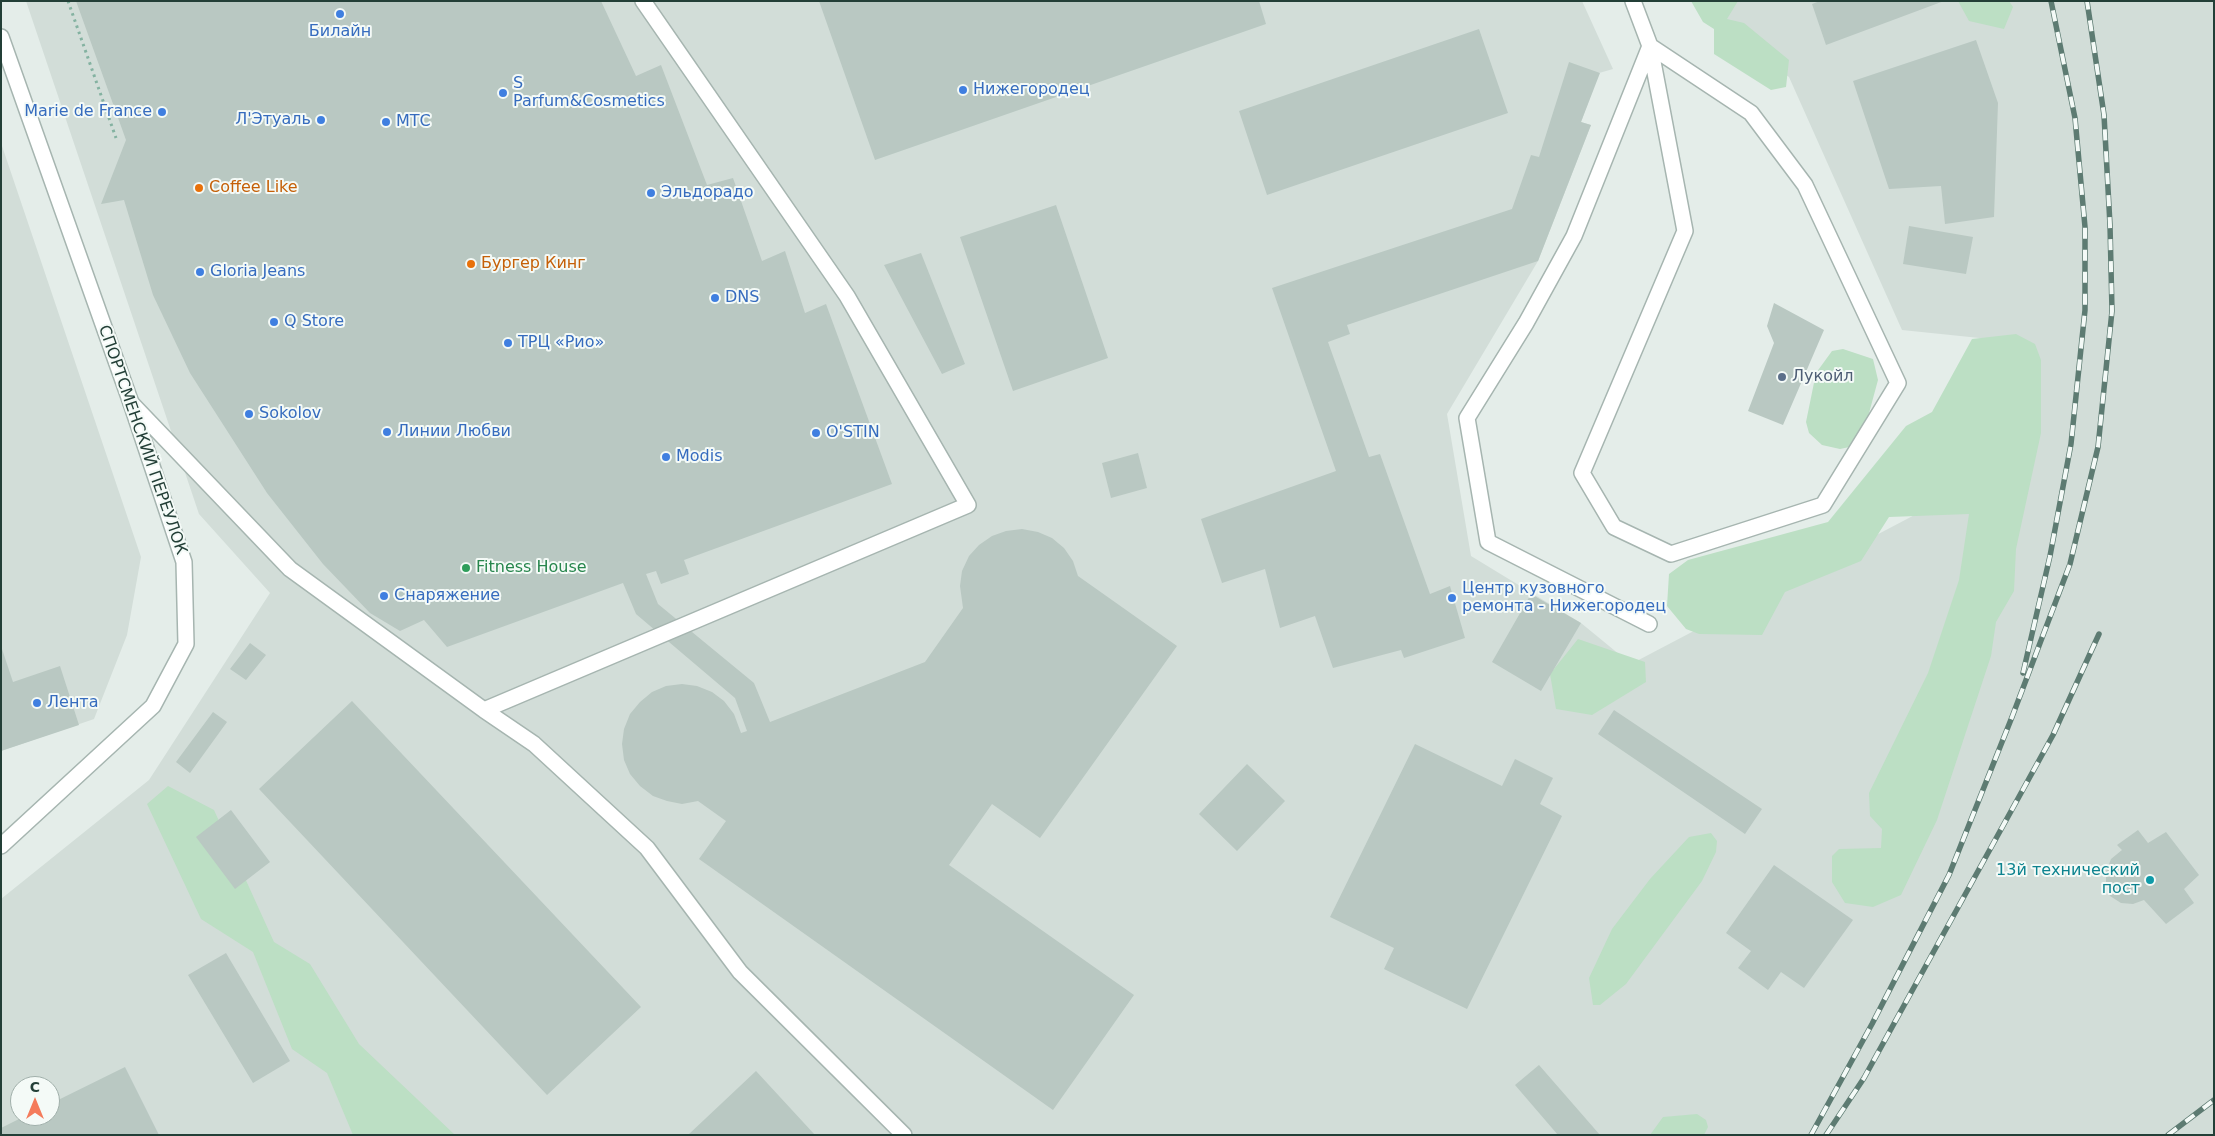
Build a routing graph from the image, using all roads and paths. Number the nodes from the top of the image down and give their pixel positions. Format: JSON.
{"nodes":[{"id":1,"x":68,"y":1,"type":"edge"},
{"id":2,"x":643,"y":1,"type":"edge"},
{"id":3,"x":1633,"y":1,"type":"edge"},
{"id":4,"x":1,"y":37,"type":"edge"},
{"id":5,"x":1650,"y":46,"type":"junction"},
{"id":6,"x":116,"y":138,"type":"dead end"},
{"id":7,"x":131,"y":403,"type":"junction"},
{"id":8,"x":1649,"y":624,"type":"dead end"},
{"id":9,"x":484,"y":710,"type":"junction"},
{"id":10,"x":1,"y":846,"type":"edge"},
{"id":11,"x":904,"y":1135,"type":"edge"}],
"edges":[{"from":1,"to":6,"type":"path"},
{"from":2,"to":9,"type":"street"},
{"from":3,"to":5,"type":"street"},
{"from":4,"to":7,"type":"street","name":"СПОРТСМЕНСКИЙ ПЕРЕУЛОК"},
{"from":5,"to":5,"type":"street"},
{"from":5,"to":8,"type":"street"},
{"from":7,"to":9,"type":"street"},
{"from":7,"to":10,"type":"street","name":"СПОРТСМЕНСКИЙ ПЕРЕУЛОК"},
{"from":9,"to":11,"type":"street"}]}
